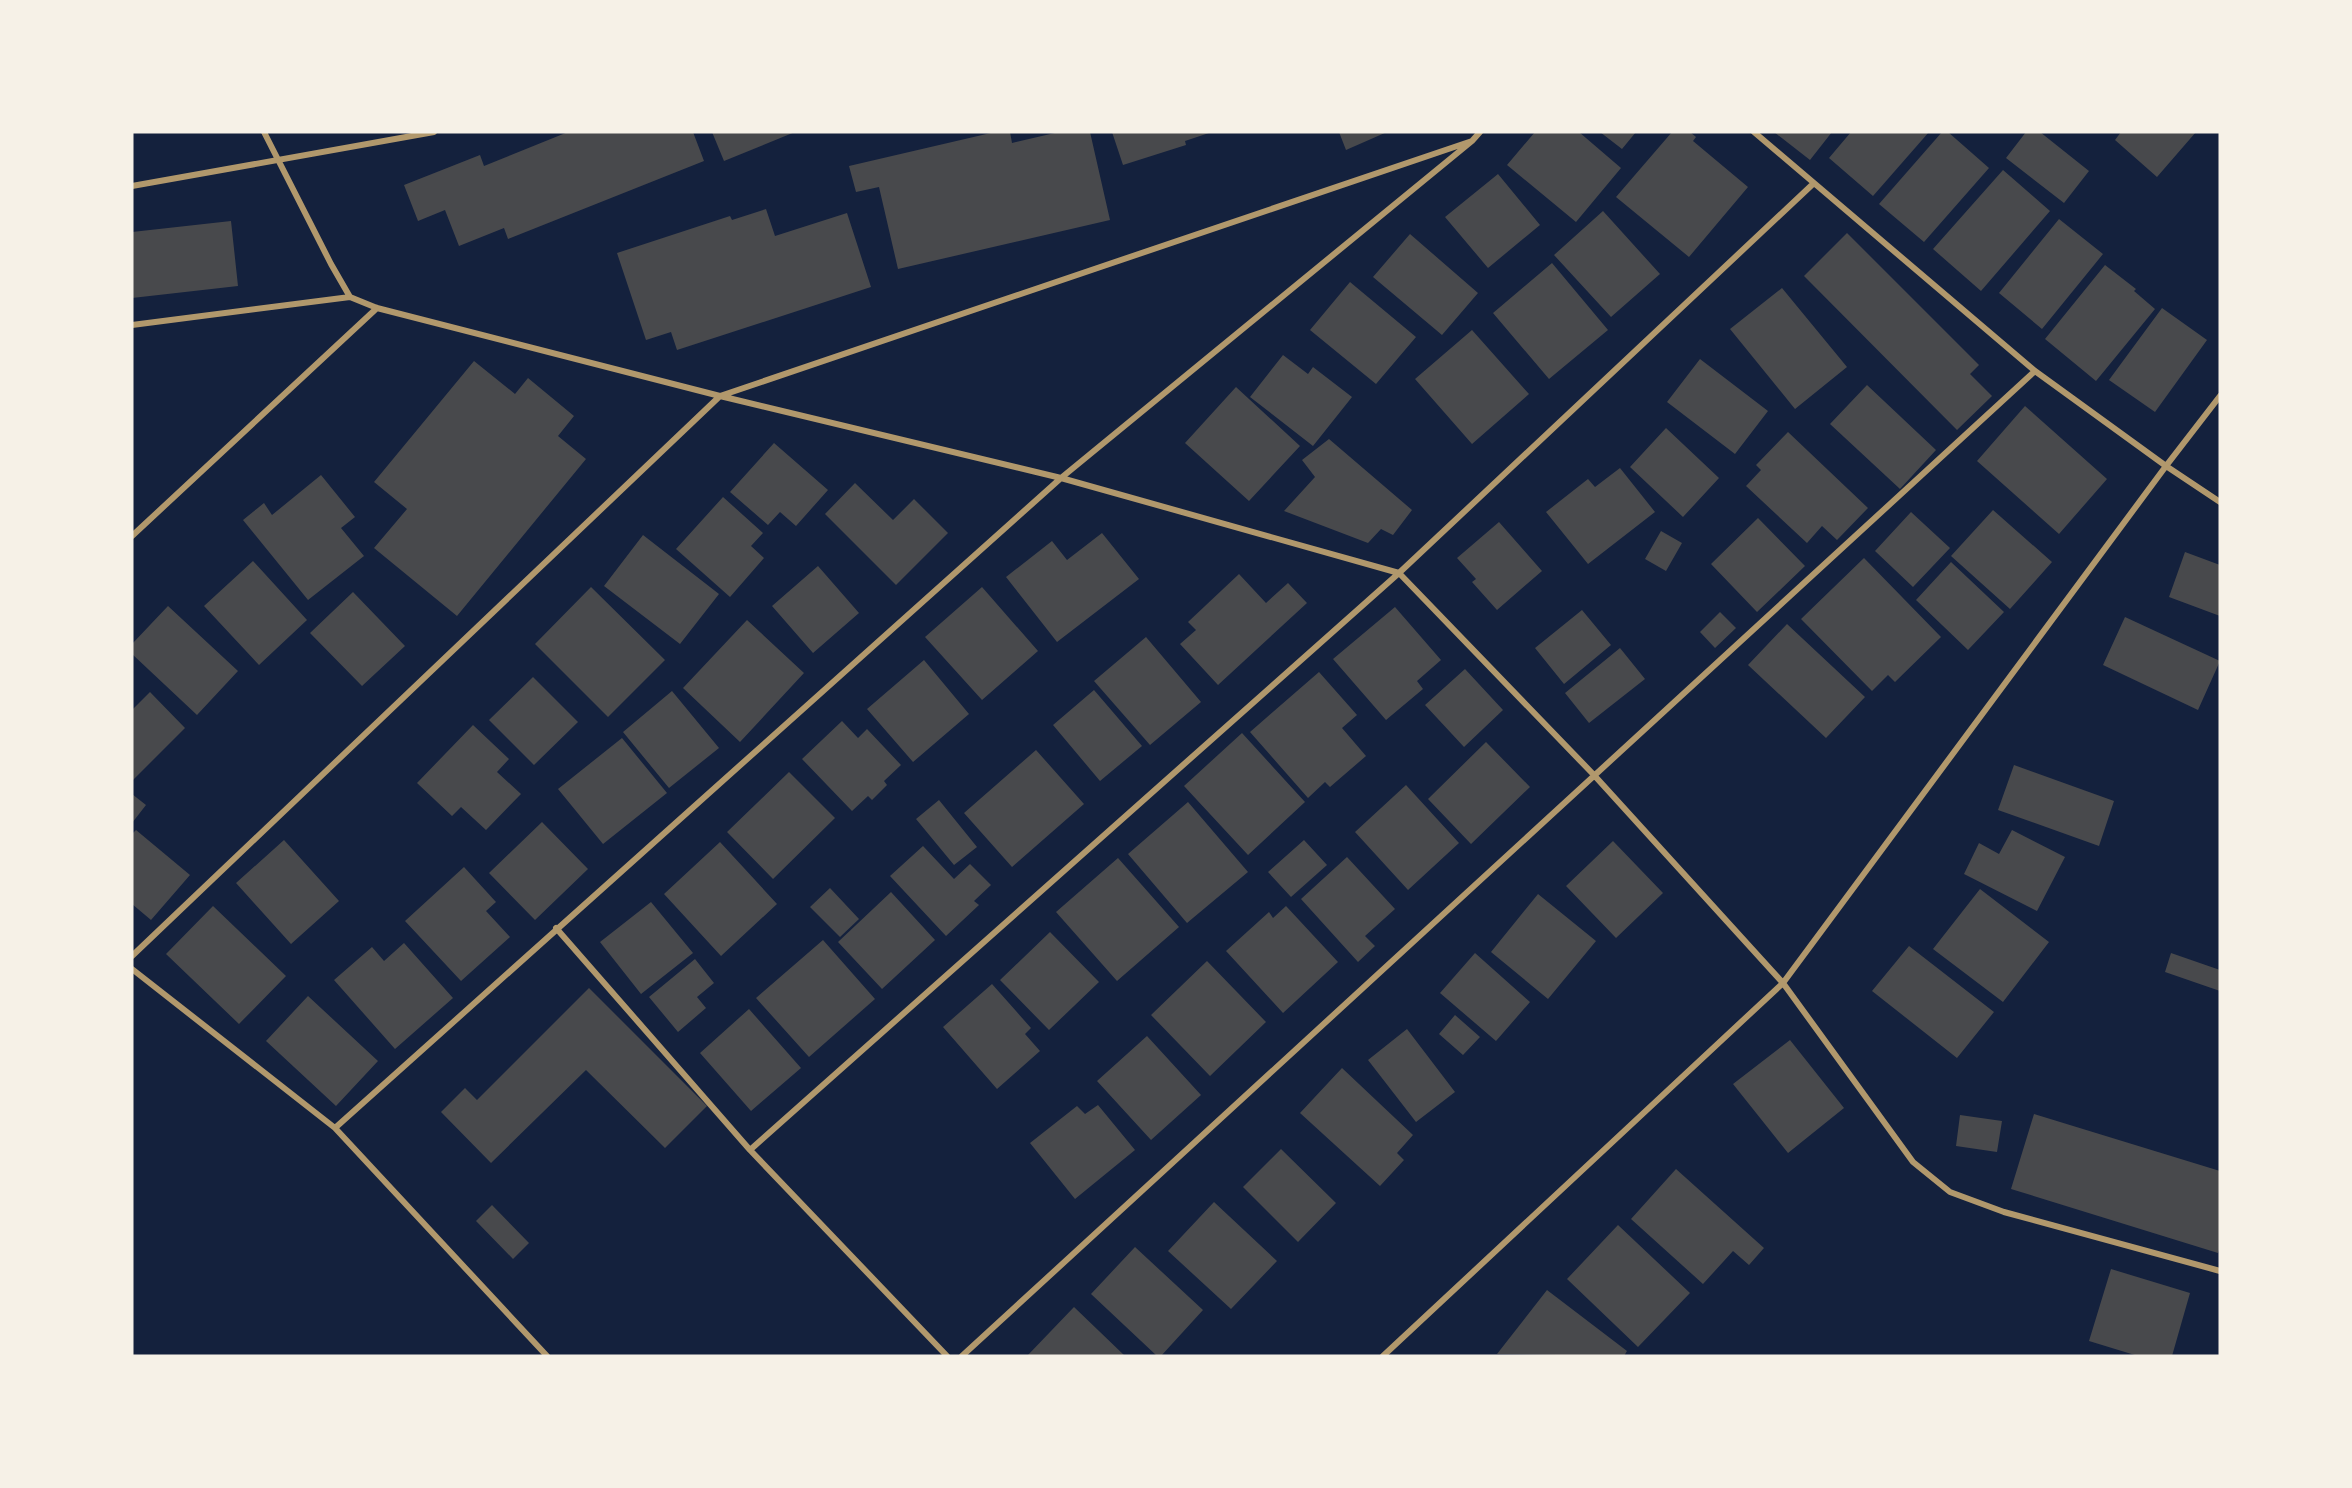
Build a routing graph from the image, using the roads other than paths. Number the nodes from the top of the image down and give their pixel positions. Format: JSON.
{"nodes":[{"id":1,"x":264,"y":132,"type":"edge"},
{"id":2,"x":434,"y":132,"type":"edge"},
{"id":3,"x":1480,"y":132,"type":"edge"},
{"id":4,"x":1754,"y":132,"type":"edge"},
{"id":5,"x":1472,"y":141,"type":"junction"},
{"id":6,"x":278,"y":160,"type":"junction"},
{"id":7,"x":1814,"y":183,"type":"junction"},
{"id":8,"x":132,"y":186,"type":"edge"},
{"id":9,"x":350,"y":297,"type":"junction"},
{"id":10,"x":377,"y":308,"type":"junction"},
{"id":11,"x":132,"y":325,"type":"edge"},
{"id":12,"x":2035,"y":371,"type":"junction"},
{"id":13,"x":720,"y":396,"type":"junction"},
{"id":14,"x":2220,"y":396,"type":"edge"},
{"id":15,"x":2166,"y":466,"type":"junction"},
{"id":16,"x":1061,"y":478,"type":"junction"},
{"id":17,"x":2220,"y":502,"type":"edge"},
{"id":18,"x":132,"y":536,"type":"edge"},
{"id":19,"x":1399,"y":573,"type":"junction"},
{"id":20,"x":1593,"y":774,"type":"junction"},
{"id":21,"x":556,"y":928,"type":"junction"},
{"id":22,"x":132,"y":956,"type":"edge"},
{"id":23,"x":132,"y":969,"type":"edge"},
{"id":24,"x":1783,"y":983,"type":"junction"},
{"id":25,"x":335,"y":1128,"type":"junction"},
{"id":26,"x":750,"y":1150,"type":"junction"},
{"id":27,"x":2220,"y":1271,"type":"edge"},
{"id":28,"x":547,"y":1356,"type":"edge"},
{"id":29,"x":947,"y":1356,"type":"edge"},
{"id":30,"x":962,"y":1356,"type":"edge"},
{"id":31,"x":1383,"y":1356,"type":"edge"}],
"edges":[{"from":1,"to":6,"type":"street"},
{"from":2,"to":6,"type":"street"},
{"from":3,"to":5,"type":"street"},
{"from":4,"to":7,"type":"street"},
{"from":5,"to":13,"type":"street"},
{"from":5,"to":16,"type":"street"},
{"from":6,"to":8,"type":"street"},
{"from":6,"to":9,"type":"street"},
{"from":7,"to":12,"type":"street"},
{"from":7,"to":19,"type":"street"},
{"from":9,"to":10,"type":"street"},
{"from":9,"to":11,"type":"street"},
{"from":10,"to":13,"type":"street"},
{"from":10,"to":18,"type":"street"},
{"from":12,"to":15,"type":"street"},
{"from":12,"to":20,"type":"street"},
{"from":13,"to":16,"type":"street"},
{"from":13,"to":22,"type":"street"},
{"from":14,"to":15,"type":"street"},
{"from":15,"to":17,"type":"street"},
{"from":15,"to":24,"type":"street"},
{"from":16,"to":19,"type":"street"},
{"from":16,"to":21,"type":"street"},
{"from":19,"to":20,"type":"street"},
{"from":19,"to":26,"type":"street"},
{"from":20,"to":24,"type":"street"},
{"from":20,"to":30,"type":"street"},
{"from":21,"to":25,"type":"street"},
{"from":21,"to":26,"type":"street"},
{"from":23,"to":25,"type":"street"},
{"from":24,"to":27,"type":"street"},
{"from":24,"to":31,"type":"street"},
{"from":25,"to":28,"type":"street"},
{"from":26,"to":29,"type":"street"}]}
